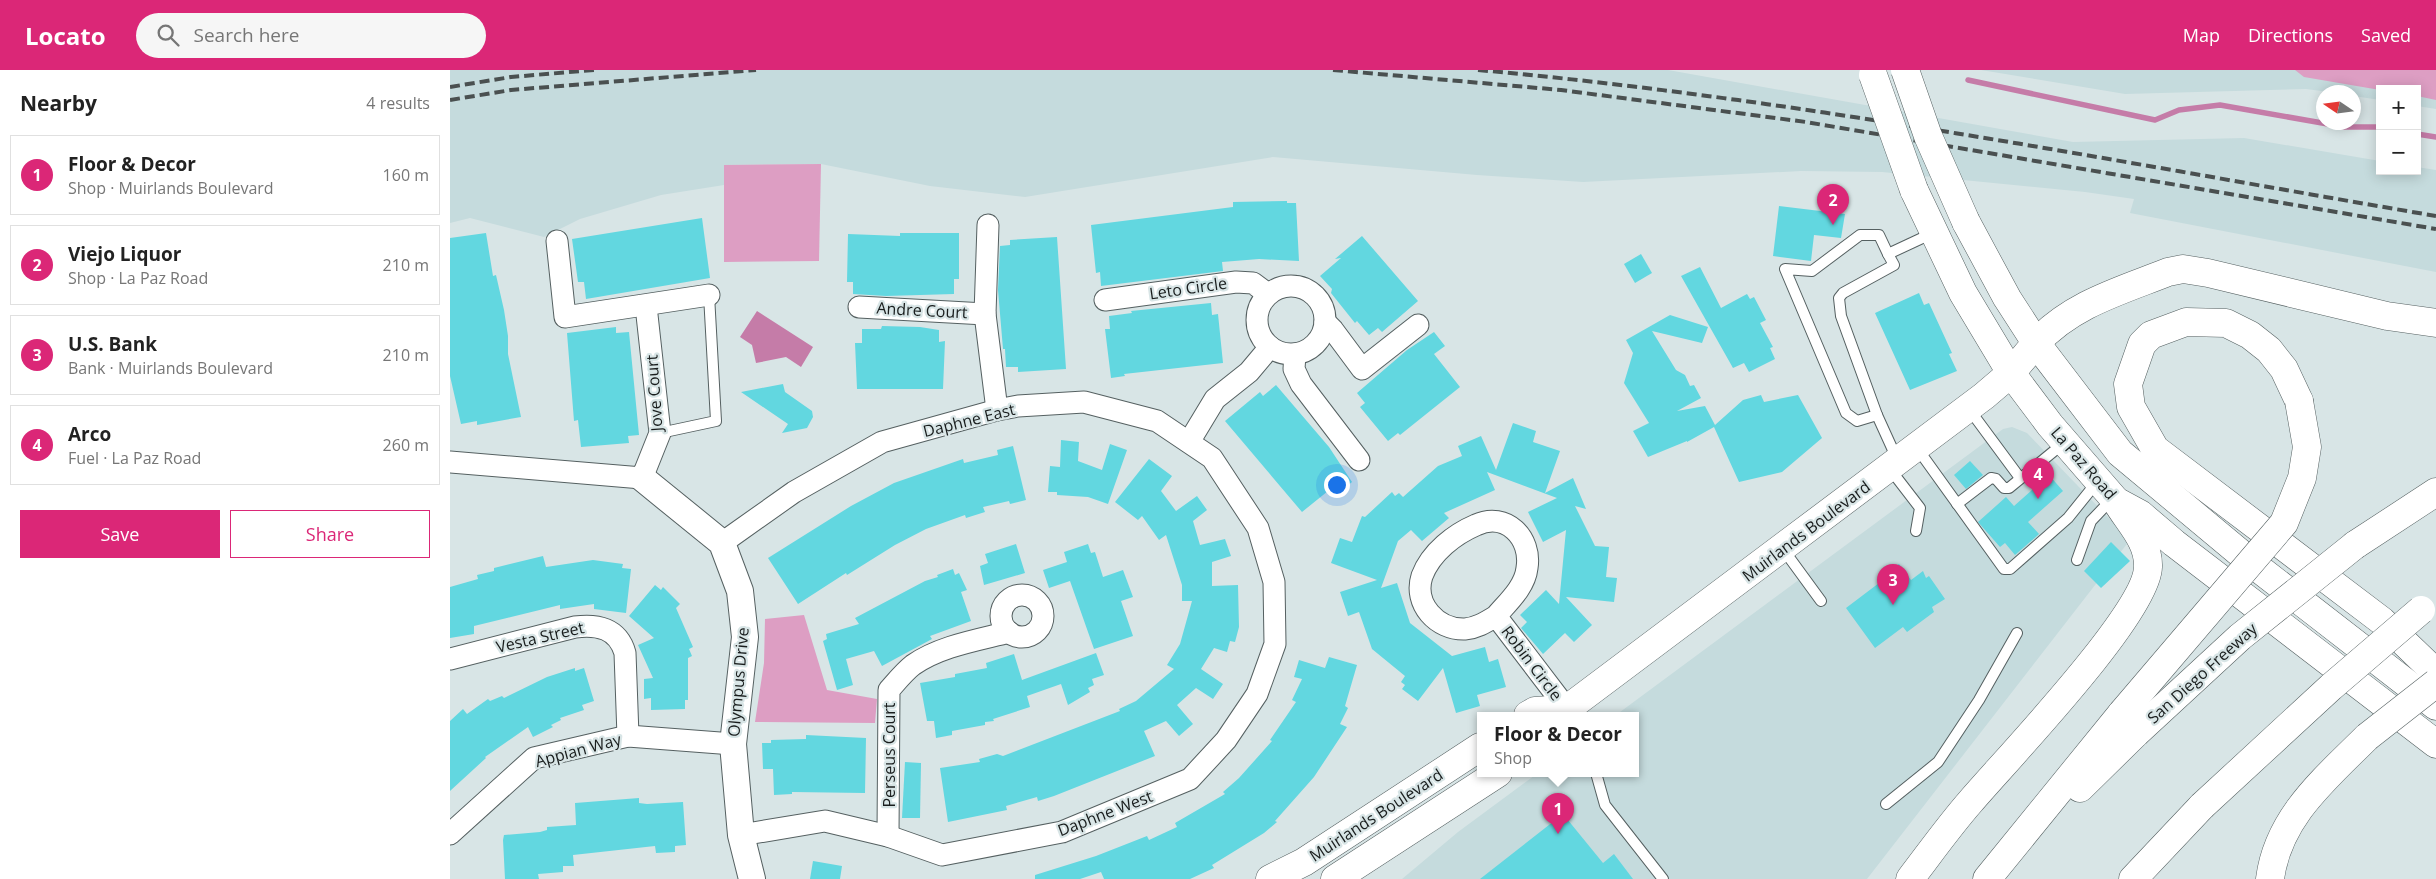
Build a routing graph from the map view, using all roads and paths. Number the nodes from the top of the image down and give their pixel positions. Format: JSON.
{"nodes":[{"id":1,"x":1905,"y":70,"type":"edge"},
{"id":2,"x":1873,"y":72,"type":"edge"},
{"id":3,"x":988,"y":225,"type":"dead end"},
{"id":4,"x":1934,"y":232,"type":"junction"},
{"id":5,"x":556,"y":241,"type":"dead end"},
{"id":6,"x":1888,"y":254,"type":"junction"},
{"id":7,"x":1268,"y":294,"type":"junction"},
{"id":8,"x":709,"y":295,"type":"joint"},
{"id":9,"x":1105,"y":300,"type":"dead end"},
{"id":10,"x":646,"y":306,"type":"junction"},
{"id":11,"x":859,"y":306,"type":"dead end"},
{"id":12,"x":985,"y":314,"type":"junction"},
{"id":13,"x":1325,"y":322,"type":"junction"},
{"id":14,"x":2436,"y":323,"type":"edge"},
{"id":15,"x":1418,"y":325,"type":"dead end"},
{"id":16,"x":2036,"y":343,"type":"junction"},
{"id":17,"x":1270,"y":347,"type":"junction"},
{"id":18,"x":1295,"y":354,"type":"junction"},
{"id":19,"x":2011,"y":373,"type":"junction"},
{"id":20,"x":1968,"y":408,"type":"junction"},
{"id":21,"x":997,"y":410,"type":"junction"},
{"id":22,"x":1877,"y":415,"type":"junction"},
{"id":23,"x":660,"y":433,"type":"junction"},
{"id":24,"x":2066,"y":441,"type":"junction"},
{"id":25,"x":1189,"y":442,"type":"junction"},
{"id":26,"x":1902,"y":459,"type":"junction"},
{"id":27,"x":1358,"y":460,"type":"dead end"},
{"id":28,"x":450,"y":462,"type":"edge"},
{"id":29,"x":642,"y":478,"type":"junction"},
{"id":30,"x":2020,"y":478,"type":"junction"},
{"id":31,"x":2436,"y":492,"type":"edge"},
{"id":32,"x":2109,"y":493,"type":"junction"},
{"id":33,"x":1958,"y":504,"type":"junction"},
{"id":34,"x":1916,"y":531,"type":"dead end"},
{"id":35,"x":722,"y":543,"type":"junction"},
{"id":36,"x":1782,"y":549,"type":"junction"},
{"id":37,"x":2077,"y":560,"type":"dead end"},
{"id":38,"x":1274,"y":582,"type":"joint"},
{"id":39,"x":1821,"y":601,"type":"dead end"},
{"id":40,"x":2436,"y":601,"type":"edge"},
{"id":41,"x":1496,"y":616,"type":"junction"},
{"id":42,"x":1009,"y":632,"type":"dead end"},
{"id":43,"x":2017,"y":633,"type":"dead end"},
{"id":44,"x":450,"y":660,"type":"edge"},
{"id":45,"x":2436,"y":673,"type":"edge"},
{"id":46,"x":2436,"y":683,"type":"edge"},
{"id":47,"x":2436,"y":706,"type":"edge"},
{"id":48,"x":1532,"y":712,"type":"edge"},
{"id":49,"x":1556,"y":712,"type":"edge"},
{"id":50,"x":1566,"y":712,"type":"edge"},
{"id":51,"x":1568,"y":712,"type":"edge"},
{"id":52,"x":2129,"y":723,"type":"junction"},
{"id":53,"x":628,"y":736,"type":"junction"},
{"id":54,"x":733,"y":744,"type":"junction"},
{"id":55,"x":2436,"y":744,"type":"edge"},
{"id":56,"x":1477,"y":749,"type":"edge"},
{"id":57,"x":1492,"y":777,"type":"edge"},
{"id":58,"x":1597,"y":777,"type":"edge"},
{"id":59,"x":1886,"y":804,"type":"dead end"},
{"id":60,"x":450,"y":834,"type":"edge"},
{"id":61,"x":741,"y":835,"type":"junction"},
{"id":62,"x":888,"y":836,"type":"junction"},
{"id":63,"x":752,"y":879,"type":"edge"},
{"id":64,"x":1270,"y":879,"type":"edge"},
{"id":65,"x":1335,"y":879,"type":"edge"},
{"id":66,"x":1663,"y":879,"type":"edge"},
{"id":67,"x":1910,"y":879,"type":"edge"},
{"id":68,"x":1988,"y":879,"type":"edge"},
{"id":69,"x":2133,"y":879,"type":"edge"},
{"id":70,"x":2270,"y":879,"type":"edge"}],
"edges":[{"from":1,"to":16,"type":"main road","name":"La Paz Road","bridge":true},
{"from":2,"to":4,"type":"main road","name":"La Paz Road","bridge":true},
{"from":3,"to":12,"type":"street"},
{"from":4,"to":6,"type":"lane"},
{"from":4,"to":19,"type":"main road","name":"La Paz Road"},
{"from":5,"to":10,"type":"street"},
{"from":6,"to":22,"type":"lane"},
{"from":6,"to":22,"type":"lane"},
{"from":7,"to":9,"type":"street","name":"Leto Circle"},
{"from":7,"to":13,"type":"street"},
{"from":7,"to":17,"type":"street"},
{"from":8,"to":10,"type":"street"},
{"from":8,"to":23,"type":"lane"},
{"from":10,"to":23,"type":"street","name":"Jove Court"},
{"from":11,"to":12,"type":"street","name":"Andre Court"},
{"from":12,"to":21,"type":"street"},
{"from":13,"to":15,"type":"street"},
{"from":13,"to":18,"type":"street"},
{"from":14,"to":16,"type":"main road","name":"Muirlands Boulevard"},
{"from":16,"to":19,"type":"main road","name":"Muirlands Boulevard"},
{"from":16,"to":47,"type":"main road","name":"La Paz Road"},
{"from":17,"to":18,"type":"street"},
{"from":17,"to":25,"type":"street"},
{"from":18,"to":27,"type":"street"},
{"from":19,"to":20,"type":"main road","name":"Muirlands Boulevard"},
{"from":19,"to":24,"type":"main road","name":"La Paz Road"},
{"from":20,"to":26,"type":"main road","name":"Muirlands Boulevard"},
{"from":20,"to":30,"type":"lane"},
{"from":21,"to":25,"type":"street","name":"Daphne East"},
{"from":21,"to":35,"type":"street","name":"Daphne East"},
{"from":22,"to":26,"type":"lane"},
{"from":23,"to":29,"type":"street","name":"Jove Court"},
{"from":24,"to":30,"type":"lane"},
{"from":24,"to":32,"type":"main road","name":"La Paz Road"},
{"from":25,"to":38,"type":"street","name":"Daphne East"},
{"from":26,"to":33,"type":"lane"},
{"from":26,"to":34,"type":"lane"},
{"from":26,"to":36,"type":"main road","name":"Muirlands Boulevard"},
{"from":28,"to":29,"type":"street"},
{"from":29,"to":35,"type":"street"},
{"from":30,"to":33,"type":"lane"},
{"from":31,"to":52,"type":"main road","name":"San Diego Freeway","bridge":true},
{"from":32,"to":33,"type":"lane"},
{"from":32,"to":37,"type":"lane"},
{"from":32,"to":55,"type":"main road","name":"La Paz Road"},
{"from":32,"to":67,"type":"main road"},
{"from":35,"to":54,"type":"street","name":"Olympus Drive"},
{"from":36,"to":39,"type":"lane"},
{"from":36,"to":51,"type":"main road","name":"Muirlands Boulevard"},
{"from":38,"to":62,"type":"street","name":"Daphne West"},
{"from":40,"to":69,"type":"main road","bridge":true},
{"from":41,"to":41,"type":"street","name":"Robin Circle"},
{"from":41,"to":50,"type":"street","name":"Robin Circle"},
{"from":42,"to":62,"type":"street","name":"Perseus Court"},
{"from":43,"to":59,"type":"lane"},
{"from":44,"to":53,"type":"street","name":"Vesta Street"},
{"from":45,"to":52,"type":"main road","bridge":true},
{"from":46,"to":70,"type":"main road","bridge":true},
{"from":48,"to":49,"type":"main road"},
{"from":52,"to":68,"type":"main road"},
{"from":53,"to":54,"type":"street","name":"Appian Way"},
{"from":53,"to":60,"type":"street","name":"Appian Way"},
{"from":54,"to":61,"type":"street","name":"Olympus Drive"},
{"from":56,"to":64,"type":"main road","name":"Muirlands Boulevard"},
{"from":57,"to":65,"type":"main road","name":"Muirlands Boulevard"},
{"from":58,"to":66,"type":"lane"},
{"from":61,"to":62,"type":"street","name":"Daphne West"},
{"from":61,"to":63,"type":"street","name":"Olympus Drive"}]}
